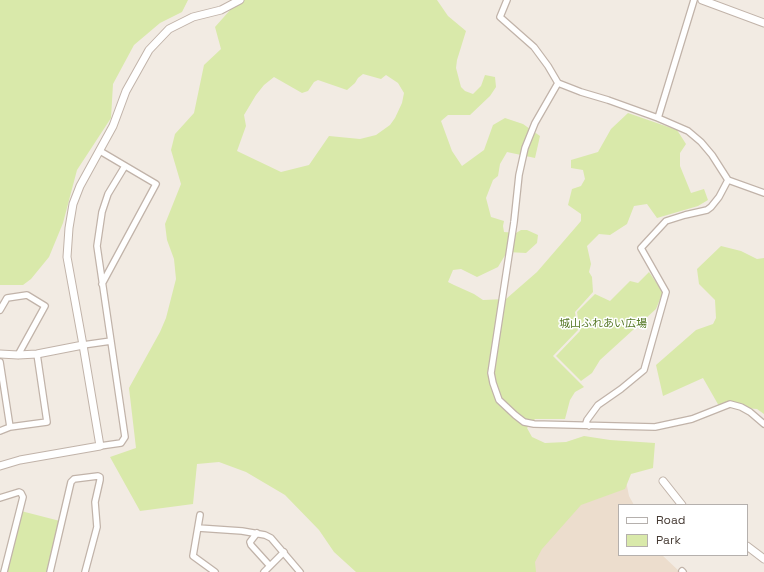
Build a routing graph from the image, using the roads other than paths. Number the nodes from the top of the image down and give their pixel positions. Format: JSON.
{"nodes":[{"id":1,"x":240,"y":0,"type":"edge"},
{"id":2,"x":506,"y":0,"type":"edge"},
{"id":3,"x":694,"y":0,"type":"edge"},
{"id":4,"x":702,"y":0,"type":"edge"},
{"id":5,"x":764,"y":23,"type":"edge"},
{"id":6,"x":558,"y":83,"type":"junction"},
{"id":7,"x":658,"y":118,"type":"junction"},
{"id":8,"x":100,"y":151,"type":"junction"},
{"id":9,"x":125,"y":166,"type":"junction"},
{"id":10,"x":728,"y":180,"type":"junction"},
{"id":11,"x":764,"y":193,"type":"edge"},
{"id":12,"x":102,"y":284,"type":"junction"},
{"id":13,"x":0,"y":310,"type":"edge"},
{"id":14,"x":111,"y":341,"type":"junction"},
{"id":15,"x":83,"y":345,"type":"junction"},
{"id":16,"x":0,"y":354,"type":"edge"},
{"id":17,"x":37,"y":354,"type":"junction"},
{"id":18,"x":18,"y":355,"type":"junction"},
{"id":19,"x":0,"y":362,"type":"edge"},
{"id":20,"x":2,"y":389,"type":"edge"},
{"id":21,"x":764,"y":424,"type":"edge"},
{"id":22,"x":589,"y":426,"type":"junction"},
{"id":23,"x":10,"y":428,"type":"junction"},
{"id":24,"x":0,"y":431,"type":"edge"},
{"id":25,"x":100,"y":446,"type":"junction"},
{"id":26,"x":0,"y":466,"type":"edge"},
{"id":27,"x":663,"y":482,"type":"dead end"},
{"id":28,"x":0,"y":498,"type":"edge"},
{"id":29,"x":681,"y":504,"type":"edge"},
{"id":30,"x":200,"y":515,"type":"dead end"},
{"id":31,"x":198,"y":528,"type":"junction"},
{"id":32,"x":257,"y":533,"type":"junction"},
{"id":33,"x":748,"y":547,"type":"edge"},
{"id":34,"x":284,"y":552,"type":"junction"},
{"id":35,"x":764,"y":559,"type":"edge"},
{"id":36,"x":270,"y":566,"type":"junction"},
{"id":37,"x":4,"y":572,"type":"edge"},
{"id":38,"x":50,"y":572,"type":"edge"},
{"id":39,"x":85,"y":572,"type":"edge"},
{"id":40,"x":215,"y":572,"type":"edge"},
{"id":41,"x":264,"y":572,"type":"edge"},
{"id":42,"x":300,"y":572,"type":"edge"}],
"edges":[{"from":1,"to":8,"type":"street"},
{"from":2,"to":6,"type":"street"},
{"from":3,"to":7,"type":"street"},
{"from":4,"to":5,"type":"street"},
{"from":6,"to":7,"type":"street"},
{"from":6,"to":22,"type":"street"},
{"from":7,"to":10,"type":"street"},
{"from":8,"to":9,"type":"street"},
{"from":8,"to":15,"type":"street"},
{"from":9,"to":12,"type":"street"},
{"from":9,"to":12,"type":"street"},
{"from":10,"to":11,"type":"street"},
{"from":10,"to":22,"type":"street"},
{"from":12,"to":14,"type":"street"},
{"from":13,"to":18,"type":"street"},
{"from":14,"to":15,"type":"street"},
{"from":14,"to":25,"type":"street"},
{"from":15,"to":17,"type":"street"},
{"from":15,"to":25,"type":"street"},
{"from":16,"to":18,"type":"street"},
{"from":17,"to":18,"type":"street"},
{"from":17,"to":23,"type":"street"},
{"from":19,"to":20,"type":"street"},
{"from":20,"to":23,"type":"street"},
{"from":21,"to":22,"type":"street"},
{"from":23,"to":24,"type":"street"},
{"from":25,"to":26,"type":"street"},
{"from":27,"to":29,"type":"street"},
{"from":28,"to":37,"type":"street"},
{"from":30,"to":31,"type":"street"},
{"from":31,"to":32,"type":"street"},
{"from":31,"to":40,"type":"street"},
{"from":32,"to":34,"type":"street"},
{"from":32,"to":36,"type":"street"},
{"from":33,"to":35,"type":"street"},
{"from":34,"to":36,"type":"street"},
{"from":34,"to":42,"type":"street"},
{"from":36,"to":41,"type":"street"},
{"from":38,"to":39,"type":"street"}]}
